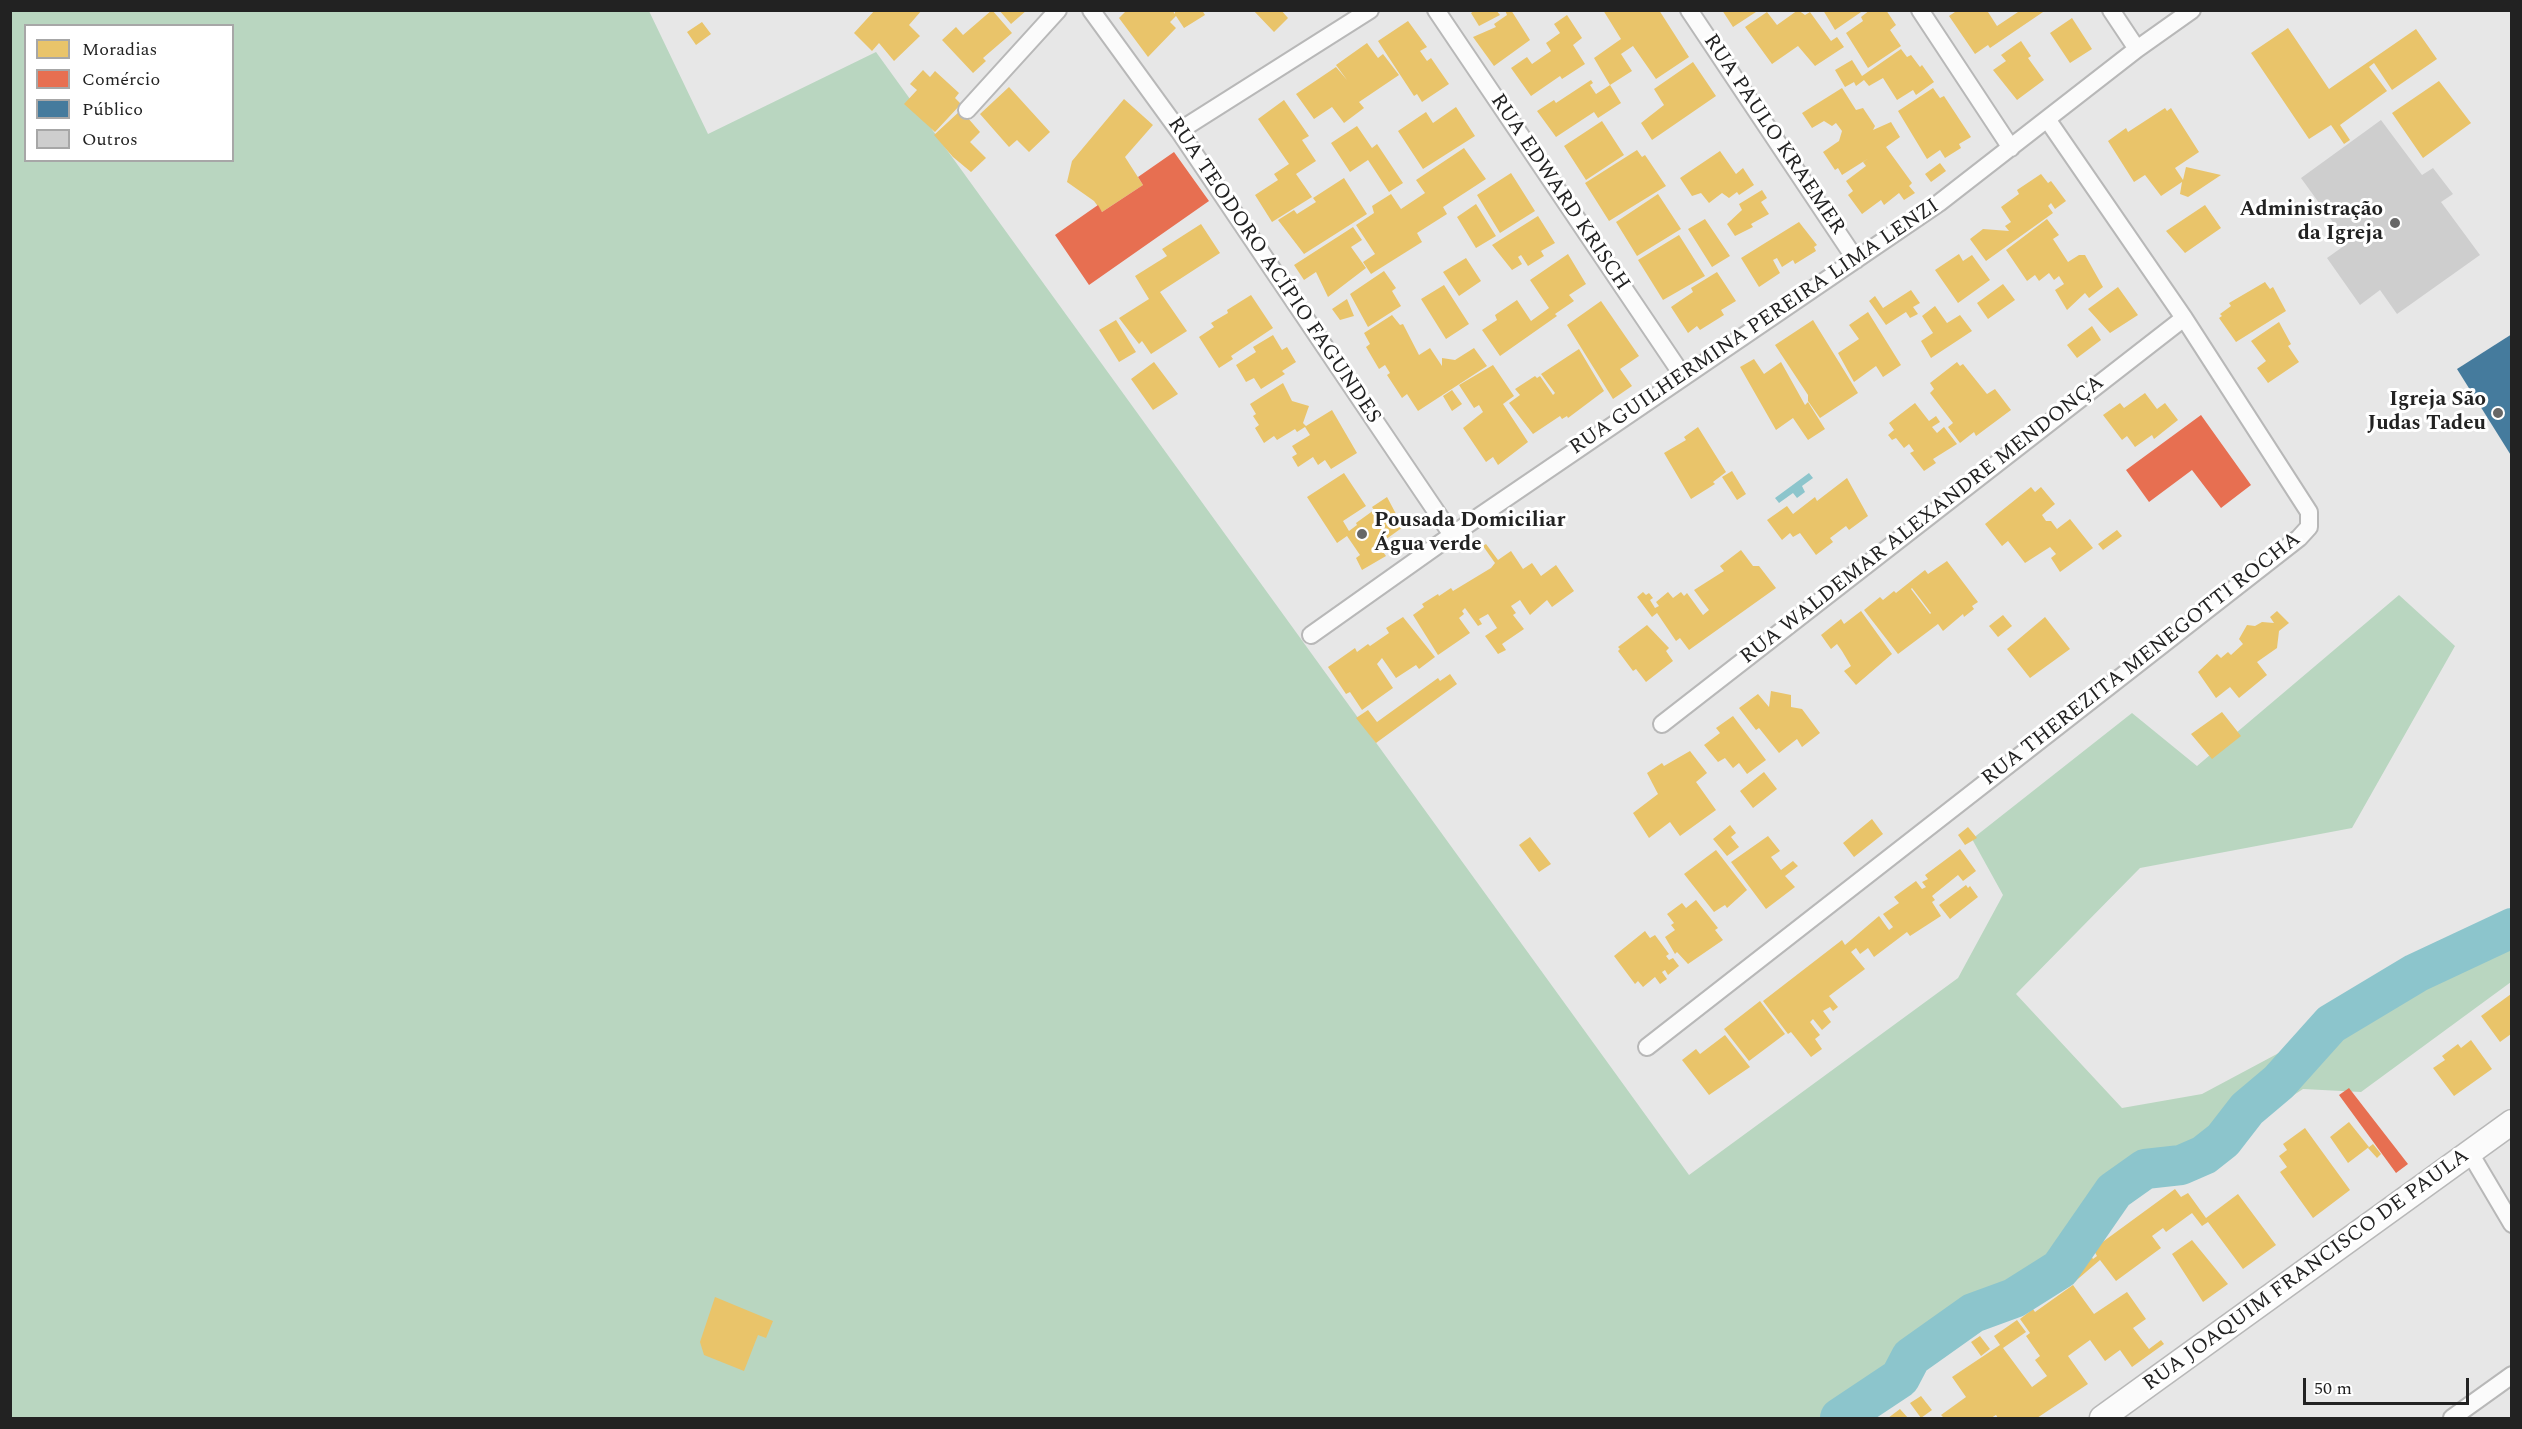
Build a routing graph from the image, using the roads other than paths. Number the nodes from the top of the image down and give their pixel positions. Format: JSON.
{"nodes":[{"id":1,"x":1058,"y":10,"type":"edge"},
{"id":2,"x":1370,"y":10,"type":"edge"},
{"id":3,"x":1436,"y":10,"type":"edge"},
{"id":4,"x":1689,"y":10,"type":"edge"},
{"id":5,"x":1920,"y":10,"type":"edge"},
{"id":6,"x":2111,"y":10,"type":"edge"},
{"id":7,"x":2192,"y":10,"type":"edge"},
{"id":8,"x":1099,"y":14,"type":"edge"},
{"id":9,"x":2137,"y":49,"type":"junction"},
{"id":10,"x":967,"y":110,"type":"dead end"},
{"id":11,"x":2047,"y":119,"type":"junction"},
{"id":12,"x":1179,"y":131,"type":"junction"},
{"id":13,"x":2012,"y":148,"type":"junction"},
{"id":14,"x":1856,"y":260,"type":"junction"},
{"id":15,"x":2184,"y":318,"type":"junction"},
{"id":16,"x":1683,"y":376,"type":"junction"},
{"id":17,"x":1452,"y":535,"type":"junction"},
{"id":18,"x":1311,"y":635,"type":"dead end"},
{"id":19,"x":1662,"y":724,"type":"dead end"},
{"id":20,"x":1647,"y":1047,"type":"dead end"},
{"id":21,"x":2511,"y":1122,"type":"edge"},
{"id":22,"x":2470,"y":1153,"type":"junction"},
{"id":23,"x":2511,"y":1224,"type":"edge"},
{"id":24,"x":2511,"y":1375,"type":"edge"},
{"id":25,"x":2102,"y":1419,"type":"edge"},
{"id":26,"x":2452,"y":1419,"type":"edge"}],
"edges":[{"from":1,"to":10,"type":"street"},
{"from":2,"to":12,"type":"street"},
{"from":3,"to":16,"type":"street","name":"RUA EDWARD KRISCH"},
{"from":4,"to":14,"type":"street","name":"RUA PAULO KRAEMER"},
{"from":5,"to":13,"type":"street"},
{"from":6,"to":9,"type":"street"},
{"from":7,"to":9,"type":"street","name":"RUA GUILHERMINA PEREIRA LIMA LENZI"},
{"from":8,"to":12,"type":"street","name":"RUA TEODORO ACÍPIO FAGUNDES"},
{"from":9,"to":11,"type":"street","name":"RUA GUILHERMINA PEREIRA LIMA LENZI"},
{"from":11,"to":13,"type":"street","name":"RUA GUILHERMINA PEREIRA LIMA LENZI"},
{"from":11,"to":15,"type":"street","name":"RUA THEREZITA MENEGOTTI ROCHA"},
{"from":12,"to":17,"type":"street","name":"RUA TEODORO ACÍPIO FAGUNDES"},
{"from":13,"to":14,"type":"street","name":"RUA GUILHERMINA PEREIRA LIMA LENZI"},
{"from":14,"to":16,"type":"street","name":"RUA GUILHERMINA PEREIRA LIMA LENZI"},
{"from":15,"to":19,"type":"street","name":"RUA WALDEMAR ALEXANDRE MENDONÇA"},
{"from":15,"to":20,"type":"street","name":"RUA THEREZITA MENEGOTTI ROCHA"},
{"from":16,"to":17,"type":"street","name":"RUA GUILHERMINA PEREIRA LIMA LENZI"},
{"from":17,"to":18,"type":"street","name":"RUA GUILHERMINA PEREIRA LIMA LENZI"},
{"from":21,"to":22,"type":"main road","name":"RUA JOAQUIM FRANCISCO DE PAULA"},
{"from":22,"to":23,"type":"street"},
{"from":22,"to":25,"type":"main road","name":"RUA JOAQUIM FRANCISCO DE PAULA"},
{"from":24,"to":26,"type":"street"}]}
